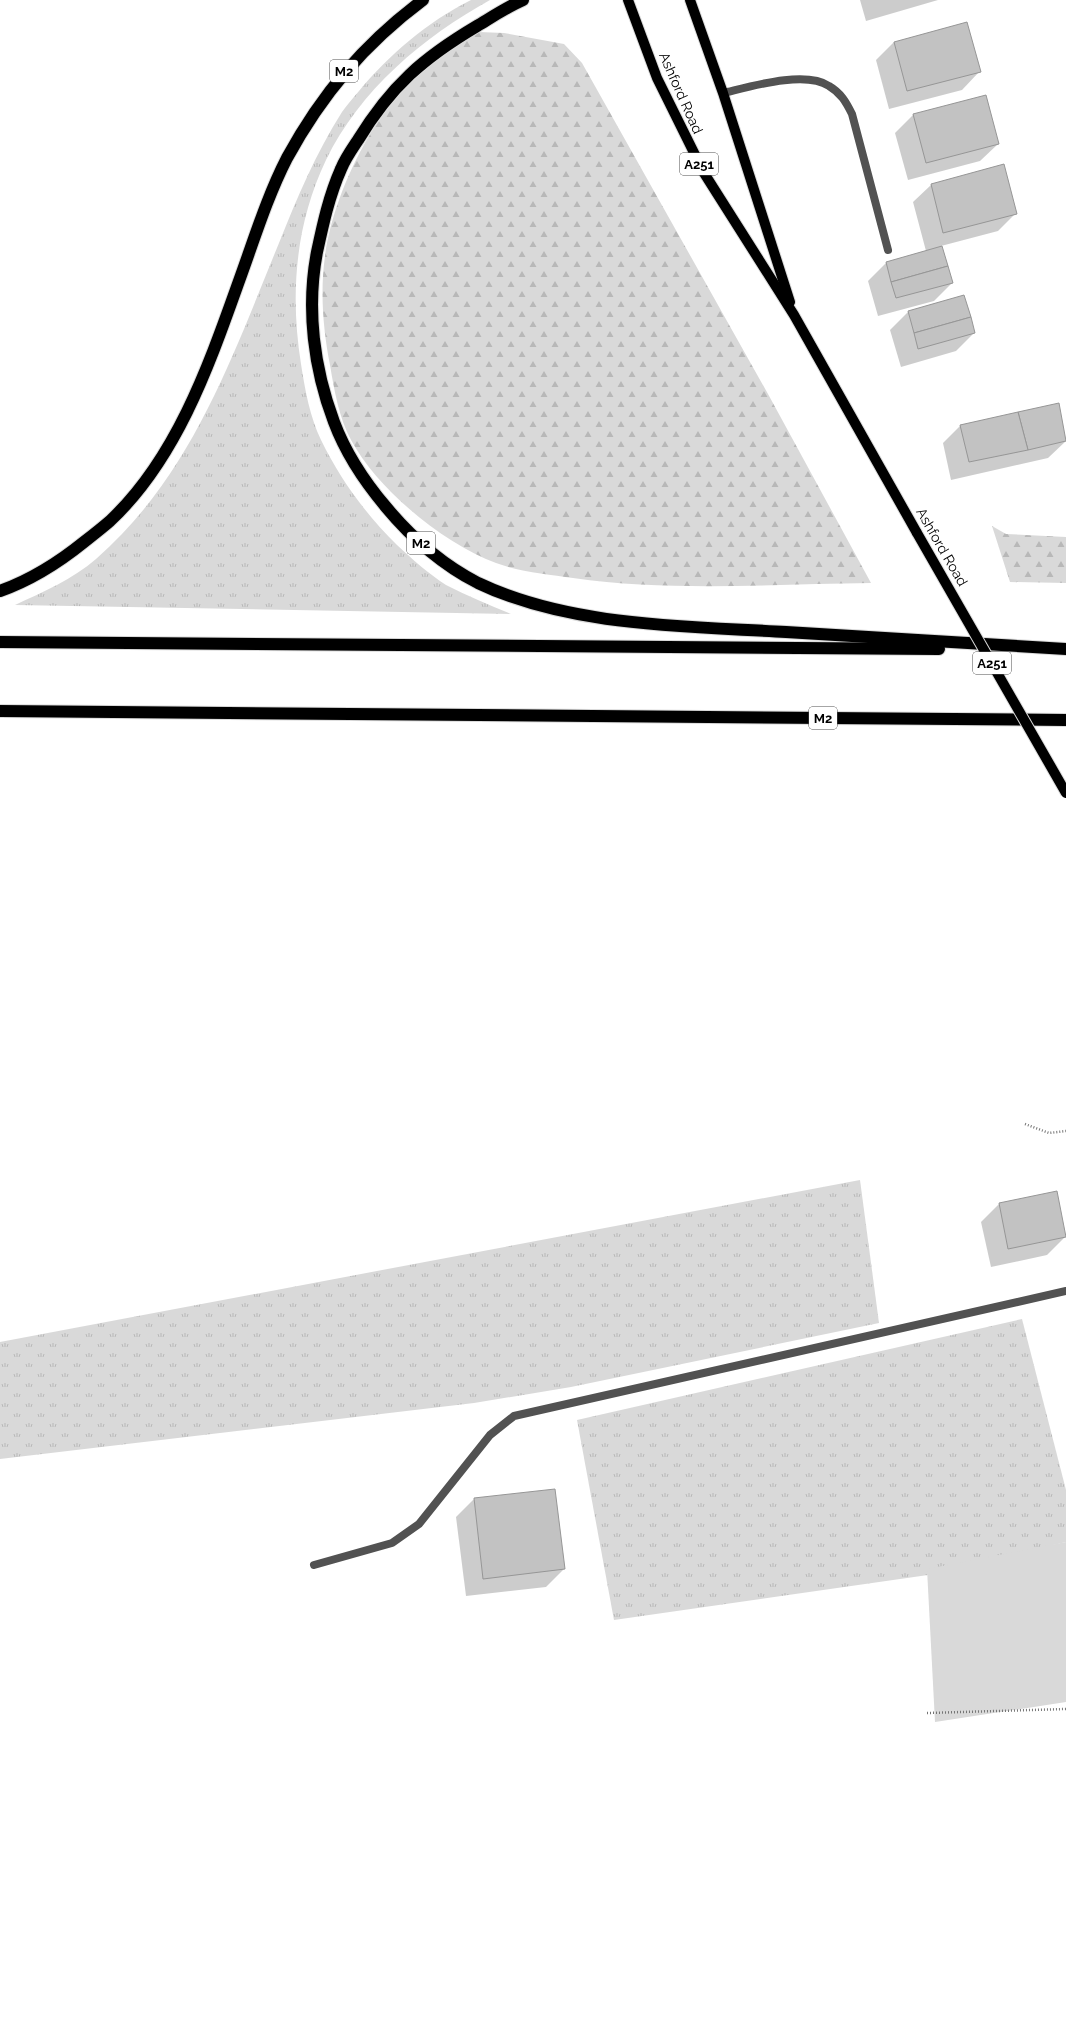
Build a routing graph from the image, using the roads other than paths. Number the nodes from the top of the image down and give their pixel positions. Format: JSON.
{"nodes":[{"id":1,"x":423,"y":0,"type":"edge"},
{"id":2,"x":523,"y":0,"type":"edge"},
{"id":3,"x":628,"y":0,"type":"edge"},
{"id":4,"x":690,"y":0,"type":"edge"},
{"id":5,"x":723,"y":93,"type":"junction"},
{"id":6,"x":888,"y":250,"type":"dead end"},
{"id":7,"x":794,"y":315,"type":"junction"},
{"id":8,"x":0,"y":591,"type":"edge"},
{"id":9,"x":0,"y":642,"type":"edge"},
{"id":10,"x":1066,"y":649,"type":"edge"},
{"id":11,"x":0,"y":711,"type":"edge"},
{"id":12,"x":1066,"y":720,"type":"edge"},
{"id":13,"x":1066,"y":793,"type":"edge"},
{"id":14,"x":1066,"y":1292,"type":"edge"},
{"id":15,"x":314,"y":1565,"type":"dead end"}],
"edges":[{"from":1,"to":8,"type":"highway","number":"M2"},
{"from":2,"to":10,"type":"highway","number":"M2"},
{"from":3,"to":7,"type":"main road","name":"Ashford Road","number":"A251"},
{"from":4,"to":5,"type":"main road","name":"Ashford Road","number":"A251"},
{"from":5,"to":6,"type":"lane"},
{"from":5,"to":7,"type":"main road","name":"Ashford Road","number":"A251"},
{"from":7,"to":13,"type":"main road","name":"Ashford Road","number":"A251","bridge":true},
{"from":9,"to":10,"type":"highway","number":"M2"},
{"from":11,"to":12,"type":"highway","number":"M2"},
{"from":14,"to":15,"type":"lane"}]}
